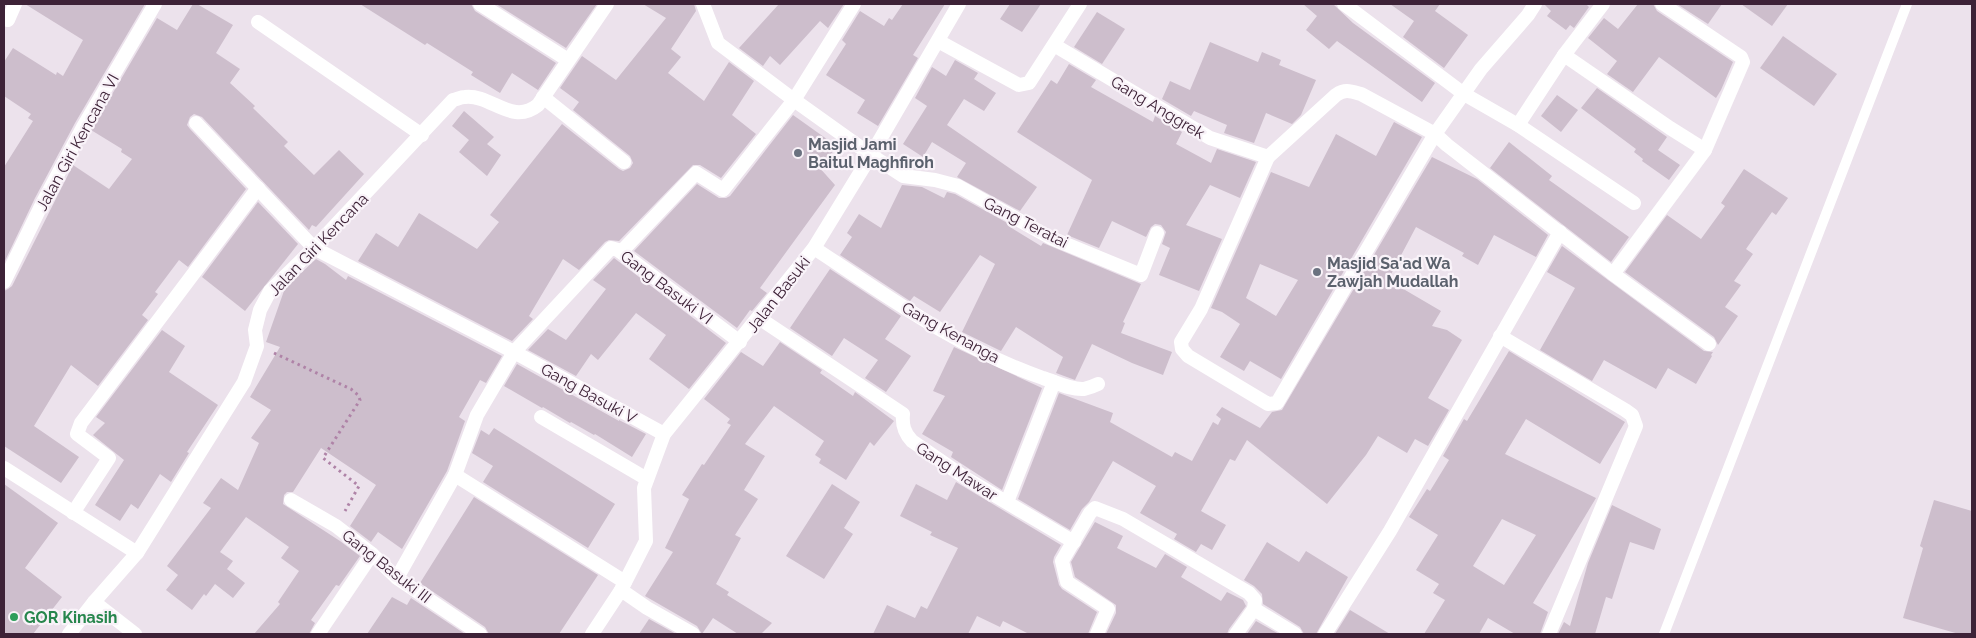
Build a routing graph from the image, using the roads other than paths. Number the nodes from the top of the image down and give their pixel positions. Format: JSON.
{"nodes":[{"id":1,"x":15,"y":4,"type":"edge"},
{"id":2,"x":155,"y":4,"type":"edge"},
{"id":3,"x":480,"y":4,"type":"edge"},
{"id":4,"x":607,"y":4,"type":"edge"},
{"id":5,"x":704,"y":4,"type":"edge"},
{"id":6,"x":854,"y":4,"type":"edge"},
{"id":7,"x":959,"y":4,"type":"edge"},
{"id":8,"x":1080,"y":4,"type":"edge"},
{"id":9,"x":1344,"y":4,"type":"edge"},
{"id":10,"x":1535,"y":4,"type":"edge"},
{"id":11,"x":1603,"y":4,"type":"edge"},
{"id":12,"x":1662,"y":4,"type":"edge"},
{"id":13,"x":1907,"y":4,"type":"edge"},
{"id":14,"x":5,"y":22,"type":"edge"},
{"id":15,"x":258,"y":22,"type":"dead end"},
{"id":16,"x":938,"y":40,"type":"junction"},
{"id":17,"x":1054,"y":45,"type":"junction"},
{"id":18,"x":1564,"y":55,"type":"junction"},
{"id":19,"x":568,"y":60,"type":"junction"},
{"id":20,"x":1464,"y":94,"type":"junction"},
{"id":21,"x":544,"y":98,"type":"junction"},
{"id":22,"x":794,"y":100,"type":"junction"},
{"id":23,"x":196,"y":123,"type":"dead end"},
{"id":24,"x":1518,"y":125,"type":"junction"},
{"id":25,"x":1435,"y":134,"type":"junction"},
{"id":26,"x":422,"y":135,"type":"junction"},
{"id":27,"x":1706,"y":150,"type":"junction"},
{"id":28,"x":871,"y":155,"type":"junction"},
{"id":29,"x":1268,"y":157,"type":"junction"},
{"id":30,"x":624,"y":162,"type":"dead end"},
{"id":31,"x":258,"y":188,"type":"junction"},
{"id":32,"x":1634,"y":202,"type":"dead end"},
{"id":33,"x":1560,"y":232,"type":"junction"},
{"id":34,"x":1157,"y":233,"type":"dead end"},
{"id":35,"x":314,"y":248,"type":"junction"},
{"id":36,"x":814,"y":248,"type":"junction"},
{"id":37,"x":621,"y":252,"type":"junction"},
{"id":38,"x":1613,"y":274,"type":"junction"},
{"id":39,"x":4,"y":282,"type":"edge"},
{"id":40,"x":759,"y":318,"type":"junction"},
{"id":41,"x":1500,"y":336,"type":"junction"},
{"id":42,"x":740,"y":342,"type":"junction"},
{"id":43,"x":1709,"y":344,"type":"dead end"},
{"id":44,"x":514,"y":352,"type":"junction"},
{"id":45,"x":1054,"y":382,"type":"junction"},
{"id":46,"x":1098,"y":384,"type":"dead end"},
{"id":47,"x":541,"y":417,"type":"dead end"},
{"id":48,"x":664,"y":434,"type":"junction"},
{"id":49,"x":4,"y":468,"type":"edge"},
{"id":50,"x":455,"y":475,"type":"junction"},
{"id":51,"x":647,"y":479,"type":"junction"},
{"id":52,"x":292,"y":500,"type":"dead end"},
{"id":53,"x":1007,"y":502,"type":"junction"},
{"id":54,"x":73,"y":512,"type":"junction"},
{"id":55,"x":1074,"y":542,"type":"junction"},
{"id":56,"x":137,"y":553,"type":"junction"},
{"id":57,"x":372,"y":554,"type":"junction"},
{"id":58,"x":397,"y":578,"type":"junction"},
{"id":59,"x":623,"y":586,"type":"junction"},
{"id":60,"x":94,"y":602,"type":"junction"},
{"id":61,"x":1254,"y":609,"type":"junction"},
{"id":62,"x":69,"y":634,"type":"edge"},
{"id":63,"x":135,"y":634,"type":"edge"},
{"id":64,"x":318,"y":634,"type":"edge"},
{"id":65,"x":480,"y":634,"type":"edge"},
{"id":66,"x":592,"y":634,"type":"edge"},
{"id":67,"x":693,"y":634,"type":"edge"},
{"id":68,"x":1097,"y":634,"type":"edge"},
{"id":69,"x":1236,"y":634,"type":"edge"},
{"id":70,"x":1295,"y":634,"type":"edge"},
{"id":71,"x":1325,"y":634,"type":"edge"},
{"id":72,"x":1549,"y":634,"type":"edge"},
{"id":73,"x":1664,"y":634,"type":"edge"}],
"edges":[{"from":1,"to":14,"type":"street"},
{"from":2,"to":39,"type":"street","name":"Jalan Giri Kencana VI"},
{"from":3,"to":19,"type":"street"},
{"from":4,"to":19,"type":"street","name":"Jalan Giri Kencana"},
{"from":5,"to":22,"type":"street"},
{"from":6,"to":22,"type":"street"},
{"from":7,"to":16,"type":"street","name":"Jalan Basuki"},
{"from":8,"to":17,"type":"street"},
{"from":9,"to":20,"type":"street"},
{"from":10,"to":20,"type":"street"},
{"from":11,"to":18,"type":"street"},
{"from":12,"to":27,"type":"street"},
{"from":13,"to":73,"type":"lane"},
{"from":15,"to":26,"type":"street"},
{"from":16,"to":17,"type":"street"},
{"from":16,"to":28,"type":"street","name":"Jalan Basuki"},
{"from":17,"to":29,"type":"street","name":"Gang Anggrek"},
{"from":18,"to":24,"type":"street"},
{"from":18,"to":27,"type":"street"},
{"from":19,"to":21,"type":"street","name":"Jalan Giri Kencana"},
{"from":20,"to":24,"type":"street"},
{"from":20,"to":25,"type":"street"},
{"from":21,"to":26,"type":"street","name":"Jalan Giri Kencana"},
{"from":21,"to":30,"type":"street"},
{"from":22,"to":28,"type":"street"},
{"from":22,"to":37,"type":"street"},
{"from":23,"to":31,"type":"street"},
{"from":24,"to":32,"type":"street"},
{"from":25,"to":29,"type":"street"},
{"from":25,"to":29,"type":"street"},
{"from":25,"to":33,"type":"street"},
{"from":26,"to":35,"type":"street","name":"Jalan Giri Kencana"},
{"from":27,"to":38,"type":"street"},
{"from":28,"to":34,"type":"street","name":"Gang Teratai"},
{"from":28,"to":36,"type":"street","name":"Jalan Basuki"},
{"from":31,"to":35,"type":"street"},
{"from":31,"to":54,"type":"street"},
{"from":33,"to":38,"type":"street"},
{"from":33,"to":41,"type":"street"},
{"from":35,"to":44,"type":"street"},
{"from":35,"to":56,"type":"street","name":"Jalan Giri Kencana"},
{"from":36,"to":40,"type":"street","name":"Jalan Basuki"},
{"from":36,"to":45,"type":"street","name":"Gang Kenanga"},
{"from":37,"to":42,"type":"street","name":"Gang Basuki VI"},
{"from":37,"to":44,"type":"street","name":"Gang Basuki VI"},
{"from":38,"to":43,"type":"street"},
{"from":40,"to":42,"type":"street","name":"Jalan Basuki"},
{"from":40,"to":53,"type":"street","name":"Gang Mawar"},
{"from":41,"to":71,"type":"street"},
{"from":41,"to":72,"type":"street"},
{"from":42,"to":48,"type":"street","name":"Jalan Basuki"},
{"from":44,"to":48,"type":"street","name":"Gang Basuki V"},
{"from":44,"to":50,"type":"street"},
{"from":45,"to":46,"type":"street","name":"Gang Kenanga"},
{"from":45,"to":53,"type":"street"},
{"from":47,"to":51,"type":"street"},
{"from":48,"to":51,"type":"street","name":"Jalan Basuki"},
{"from":49,"to":54,"type":"street"},
{"from":50,"to":58,"type":"street"},
{"from":50,"to":59,"type":"street"},
{"from":51,"to":59,"type":"street","name":"Jalan Basuki"},
{"from":52,"to":57,"type":"street","name":"Gang Basuki III"},
{"from":53,"to":55,"type":"street","name":"Gang Mawar"},
{"from":54,"to":56,"type":"street"},
{"from":55,"to":61,"type":"street"},
{"from":55,"to":68,"type":"street"},
{"from":56,"to":60,"type":"street","name":"Jalan Giri Kencana"},
{"from":57,"to":58,"type":"street","name":"Gang Basuki III"},
{"from":57,"to":64,"type":"street"},
{"from":58,"to":65,"type":"street","name":"Gang Basuki III"},
{"from":59,"to":66,"type":"street","name":"Jalan Basuki"},
{"from":59,"to":67,"type":"street"},
{"from":60,"to":62,"type":"street","name":"Jalan Giri Kencana"},
{"from":60,"to":63,"type":"street"},
{"from":61,"to":69,"type":"street"},
{"from":61,"to":70,"type":"street"}]}
